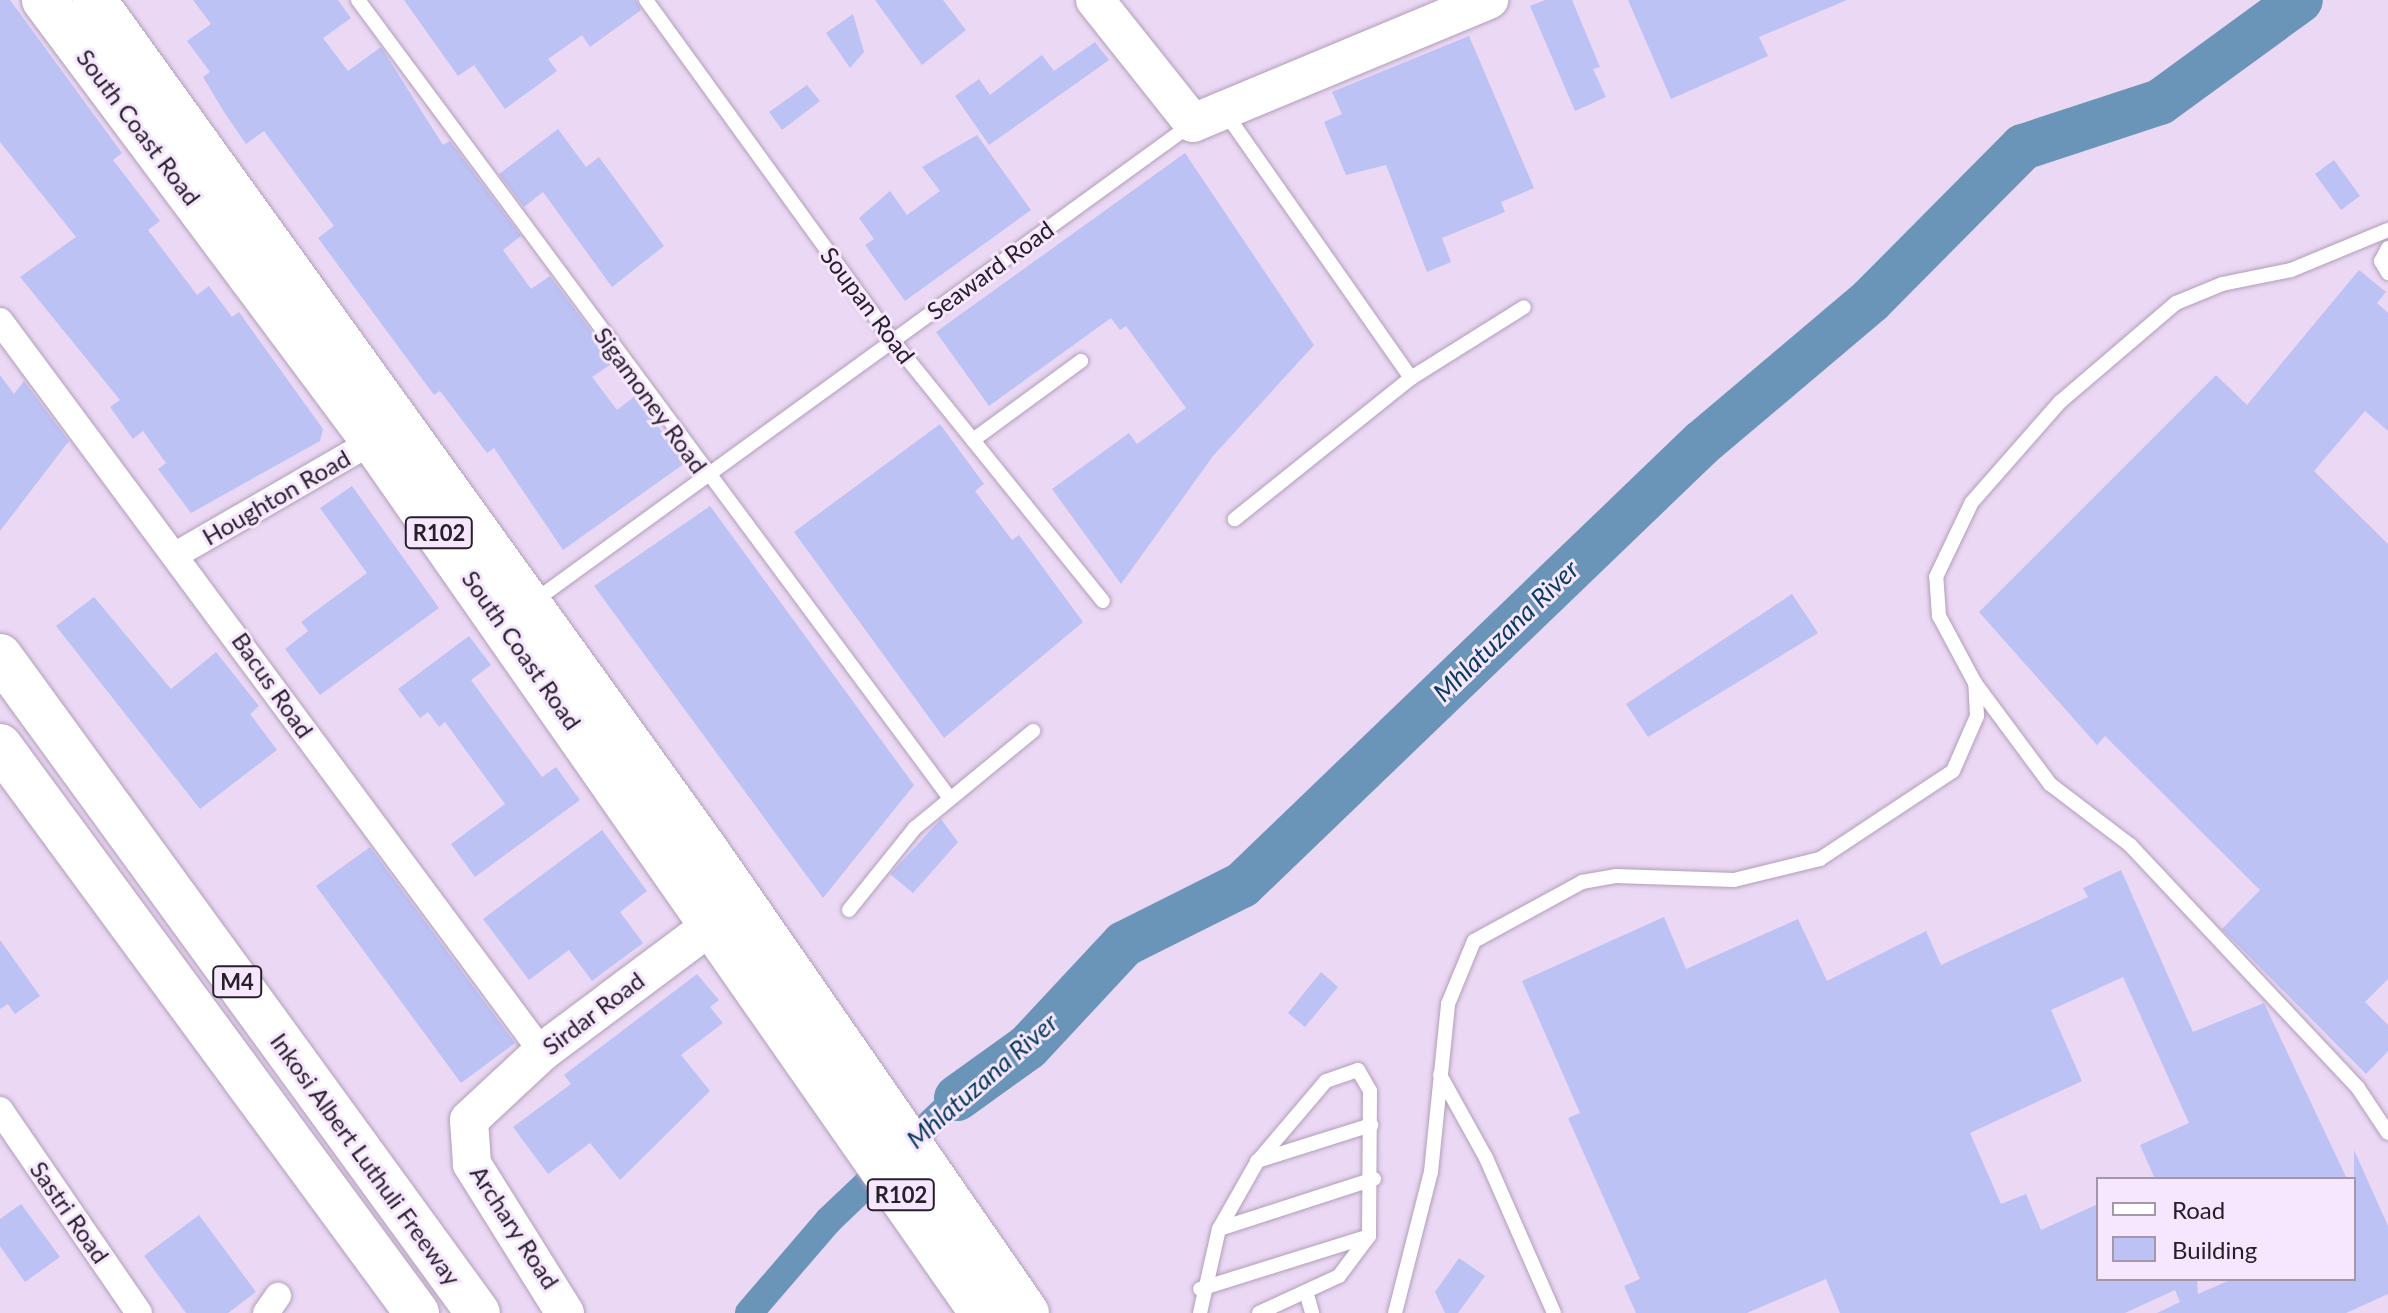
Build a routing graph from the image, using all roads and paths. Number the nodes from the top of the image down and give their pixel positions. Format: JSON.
{"nodes":[{"id":1,"x":44,"y":0,"type":"edge"},
{"id":2,"x":94,"y":0,"type":"edge"},
{"id":3,"x":358,"y":0,"type":"edge"},
{"id":4,"x":646,"y":0,"type":"edge"},
{"id":5,"x":1095,"y":0,"type":"edge"},
{"id":6,"x":1489,"y":0,"type":"edge"},
{"id":7,"x":1208,"y":117,"type":"junction"},
{"id":8,"x":2388,"y":230,"type":"edge"},
{"id":9,"x":2388,"y":248,"type":"edge"},
{"id":10,"x":2388,"y":273,"type":"edge"},
{"id":11,"x":1524,"y":307,"type":"dead end"},
{"id":12,"x":0,"y":321,"type":"edge"},
{"id":13,"x":893,"y":341,"type":"junction"},
{"id":14,"x":1081,"y":361,"type":"dead end"},
{"id":15,"x":1411,"y":378,"type":"junction"},
{"id":16,"x":973,"y":440,"type":"junction"},
{"id":17,"x":373,"y":441,"type":"junction"},
{"id":18,"x":706,"y":475,"type":"junction"},
{"id":19,"x":1235,"y":519,"type":"dead end"},
{"id":20,"x":179,"y":553,"type":"junction"},
{"id":21,"x":1103,"y":601,"type":"dead end"},
{"id":22,"x":528,"y":606,"type":"junction"},
{"id":23,"x":0,"y":656,"type":"edge"},
{"id":24,"x":1975,"y":683,"type":"junction"},
{"id":25,"x":1033,"y":731,"type":"dead end"},
{"id":26,"x":0,"y":746,"type":"edge"},
{"id":27,"x":949,"y":797,"type":"junction"},
{"id":28,"x":849,"y":910,"type":"dead end"},
{"id":29,"x":728,"y":913,"type":"junction"},
{"id":30,"x":542,"y":1052,"type":"junction"},
{"id":31,"x":832,"y":1064,"type":"junction"},
{"id":32,"x":1440,"y":1074,"type":"junction"},
{"id":33,"x":0,"y":1110,"type":"edge"},
{"id":34,"x":1371,"y":1125,"type":"junction"},
{"id":35,"x":2388,"y":1133,"type":"edge"},
{"id":36,"x":465,"y":1140,"type":"joint"},
{"id":37,"x":1257,"y":1162,"type":"junction"},
{"id":38,"x":1374,"y":1179,"type":"junction"},
{"id":39,"x":1219,"y":1229,"type":"junction"},
{"id":40,"x":1369,"y":1236,"type":"junction"},
{"id":41,"x":1200,"y":1289,"type":"junction"},
{"id":42,"x":1307,"y":1295,"type":"junction"},
{"id":43,"x":477,"y":1311,"type":"edge"},
{"id":44,"x":139,"y":1313,"type":"edge"},
{"id":45,"x":417,"y":1313,"type":"edge"},
{"id":46,"x":565,"y":1313,"type":"edge"},
{"id":47,"x":982,"y":1313,"type":"edge"},
{"id":48,"x":1027,"y":1313,"type":"edge"},
{"id":49,"x":1200,"y":1313,"type":"edge"},
{"id":50,"x":1259,"y":1313,"type":"edge"},
{"id":51,"x":1312,"y":1313,"type":"edge"},
{"id":52,"x":1395,"y":1313,"type":"edge"},
{"id":53,"x":1554,"y":1313,"type":"edge"}],
"edges":[{"from":1,"to":17,"type":"highway","name":"South Coast Road","number":"R102"},
{"from":2,"to":22,"type":"highway","name":"South Coast Road","number":"R102"},
{"from":3,"to":18,"type":"lane","name":"Sigamoney Road"},
{"from":4,"to":13,"type":"lane","name":"Soupan Road"},
{"from":5,"to":7,"type":"street"},
{"from":6,"to":7,"type":"street","name":"Seaward Road"},
{"from":7,"to":13,"type":"lane","name":"Seaward Road"},
{"from":7,"to":15,"type":"lane"},
{"from":8,"to":24,"type":"lane"},
{"from":9,"to":10,"type":"lane"},
{"from":11,"to":15,"type":"lane"},
{"from":12,"to":20,"type":"street","name":"Bacus Road"},
{"from":13,"to":16,"type":"lane","name":"Soupan Road"},
{"from":13,"to":18,"type":"lane","name":"Seaward Road"},
{"from":14,"to":16,"type":"lane"},
{"from":15,"to":19,"type":"lane"},
{"from":16,"to":21,"type":"lane","name":"Soupan Road"},
{"from":17,"to":20,"type":"street","name":"Houghton Road"},
{"from":17,"to":29,"type":"highway","name":"South Coast Road","number":"R102"},
{"from":18,"to":22,"type":"lane","name":"Seaward Road"},
{"from":18,"to":27,"type":"lane","name":"Sigamoney Road"},
{"from":20,"to":30,"type":"street","name":"Bacus Road"},
{"from":22,"to":29,"type":"highway","name":"South Coast Road","number":"R102"},
{"from":23,"to":43,"type":"highway","name":"Inkosi Albert Luthuli Freeway","number":"M4"},
{"from":24,"to":32,"type":"lane"},
{"from":24,"to":35,"type":"lane"},
{"from":25,"to":27,"type":"lane"},
{"from":26,"to":45,"type":"highway","name":"Inkosi Albert Luthuli Freeway","number":"M4"},
{"from":27,"to":28,"type":"lane"},
{"from":29,"to":30,"type":"street","name":"Sirdar Road"},
{"from":29,"to":31,"type":"highway","name":"South Coast Road","number":"R102"},
{"from":30,"to":36,"type":"street","name":"Sirdar Road"},
{"from":31,"to":47,"type":"highway","name":"South Coast Road","number":"R102"},
{"from":31,"to":48,"type":"highway","name":"South Coast Road","number":"R102"},
{"from":32,"to":52,"type":"lane"},
{"from":32,"to":53,"type":"lane"},
{"from":33,"to":44,"type":"street","name":"Sastri Road"},
{"from":34,"to":37,"type":"lane"},
{"from":34,"to":37,"type":"lane"},
{"from":34,"to":38,"type":"lane"},
{"from":36,"to":46,"type":"street","name":"Archary Road"},
{"from":37,"to":39,"type":"lane"},
{"from":38,"to":39,"type":"lane"},
{"from":38,"to":40,"type":"lane"},
{"from":39,"to":41,"type":"lane"},
{"from":40,"to":41,"type":"lane"},
{"from":40,"to":42,"type":"lane"},
{"from":41,"to":49,"type":"lane"},
{"from":42,"to":50,"type":"lane"},
{"from":42,"to":51,"type":"lane"}]}
